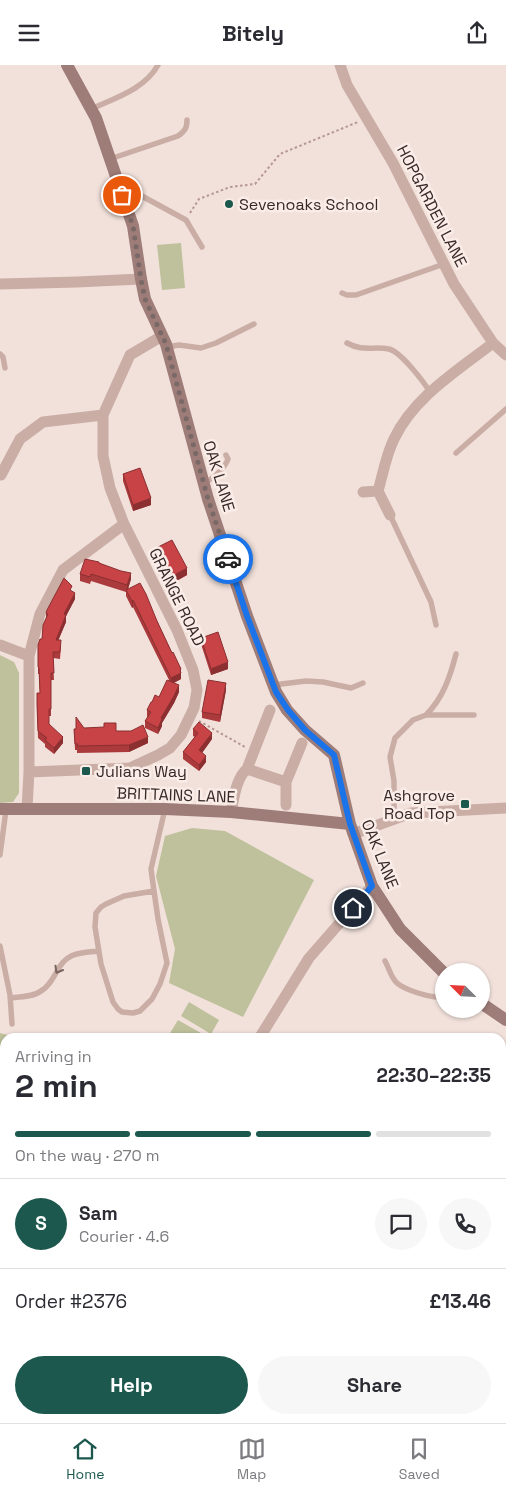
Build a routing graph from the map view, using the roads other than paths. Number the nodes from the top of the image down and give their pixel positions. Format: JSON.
{"nodes":[{"id":1,"x":67,"y":65,"type":"edge"},
{"id":2,"x":158,"y":65,"type":"edge"},
{"id":3,"x":340,"y":65,"type":"edge"},
{"id":4,"x":91,"y":109,"type":"junction"},
{"id":5,"x":187,"y":120,"type":"dead end"},
{"id":6,"x":110,"y":159,"type":"junction"},
{"id":7,"x":122,"y":195,"type":"junction"},
{"id":8,"x":202,"y":247,"type":"dead end"},
{"id":9,"x":444,"y":264,"type":"junction"},
{"id":10,"x":141,"y":279,"type":"junction"},
{"id":11,"x":0,"y":284,"type":"edge"},
{"id":12,"x":342,"y":293,"type":"dead end"},
{"id":13,"x":254,"y":324,"type":"dead end"},
{"id":14,"x":164,"y":341,"type":"junction"},
{"id":15,"x":347,"y":343,"type":"dead end"},
{"id":16,"x":493,"y":343,"type":"junction"},
{"id":17,"x":0,"y":354,"type":"edge"},
{"id":18,"x":506,"y":355,"type":"edge"},
{"id":19,"x":5,"y":368,"type":"dead end"},
{"id":20,"x":430,"y":392,"type":"junction"},
{"id":21,"x":506,"y":409,"type":"edge"},
{"id":22,"x":103,"y":415,"type":"junction"},
{"id":23,"x":456,"y":453,"type":"dead end"},
{"id":24,"x":226,"y":455,"type":"dead end"},
{"id":25,"x":1,"y":475,"type":"dead end"},
{"id":26,"x":204,"y":483,"type":"junction"},
{"id":27,"x":378,"y":491,"type":"junction"},
{"id":28,"x":363,"y":492,"type":"dead end"},
{"id":29,"x":390,"y":515,"type":"joint"},
{"id":30,"x":124,"y":524,"type":"junction"},
{"id":31,"x":436,"y":625,"type":"dead end"},
{"id":32,"x":0,"y":645,"type":"edge"},
{"id":33,"x":456,"y":654,"type":"dead end"},
{"id":34,"x":29,"y":656,"type":"junction"},
{"id":35,"x":363,"y":683,"type":"dead end"},
{"id":36,"x":273,"y":685,"type":"junction"},
{"id":37,"x":270,"y":710,"type":"dead end"},
{"id":38,"x":426,"y":715,"type":"junction"},
{"id":39,"x":474,"y":715,"type":"dead end"},
{"id":40,"x":302,"y":743,"type":"dead end"},
{"id":41,"x":248,"y":769,"type":"junction"},
{"id":42,"x":29,"y":772,"type":"junction"},
{"id":43,"x":286,"y":782,"type":"junction"},
{"id":44,"x":286,"y":805,"type":"dead end"},
{"id":45,"x":27,"y":808,"type":"junction"},
{"id":46,"x":506,"y":808,"type":"edge"},
{"id":47,"x":3,"y":809,"type":"edge"},
{"id":48,"x":165,"y":809,"type":"junction"},
{"id":49,"x":230,"y":811,"type":"junction"},
{"id":50,"x":394,"y":819,"type":"junction"},
{"id":51,"x":351,"y":829,"type":"junction"},
{"id":52,"x":0,"y":855,"type":"edge"},
{"id":53,"x":372,"y":886,"type":"junction"},
{"id":54,"x":154,"y":891,"type":"junction"},
{"id":55,"x":0,"y":946,"type":"edge"},
{"id":56,"x":99,"y":951,"type":"junction"},
{"id":57,"x":386,"y":961,"type":"dead end"},
{"id":58,"x":435,"y":964,"type":"edge"},
{"id":59,"x":435,"y":997,"type":"edge"},
{"id":60,"x":10,"y":998,"type":"junction"},
{"id":61,"x":490,"y":1009,"type":"edge"},
{"id":62,"x":506,"y":1020,"type":"edge"},
{"id":63,"x":12,"y":1024,"type":"dead end"},
{"id":64,"x":262,"y":1033,"type":"edge"}],
"edges":[{"from":1,"to":4,"type":"street","name":"OAK LANE"},
{"from":2,"to":4,"type":"lane"},
{"from":3,"to":9,"type":"street","name":"HOPGARDEN LANE"},
{"from":4,"to":6,"type":"street","name":"OAK LANE"},
{"from":5,"to":6,"type":"lane"},
{"from":6,"to":7,"type":"street","name":"OAK LANE"},
{"from":7,"to":8,"type":"lane"},
{"from":7,"to":10,"type":"street","name":"OAK LANE"},
{"from":9,"to":12,"type":"lane"},
{"from":9,"to":16,"type":"street","name":"HOPGARDEN LANE"},
{"from":10,"to":11,"type":"street"},
{"from":10,"to":14,"type":"street","name":"OAK LANE"},
{"from":13,"to":14,"type":"lane"},
{"from":14,"to":22,"type":"street","name":"GRANGE ROAD"},
{"from":14,"to":26,"type":"street","name":"OAK LANE"},
{"from":15,"to":20,"type":"lane"},
{"from":16,"to":18,"type":"street","name":"HOPGARDEN LANE"},
{"from":16,"to":20,"type":"street"},
{"from":17,"to":19,"type":"lane"},
{"from":20,"to":27,"type":"street"},
{"from":21,"to":23,"type":"lane"},
{"from":22,"to":25,"type":"street"},
{"from":22,"to":30,"type":"street","name":"GRANGE ROAD"},
{"from":24,"to":26,"type":"lane"},
{"from":26,"to":36,"type":"street","name":"OAK LANE"},
{"from":27,"to":28,"type":"street"},
{"from":27,"to":29,"type":"street"},
{"from":29,"to":31,"type":"lane"},
{"from":30,"to":34,"type":"street"},
{"from":30,"to":42,"type":"street","name":"GRANGE ROAD"},
{"from":32,"to":34,"type":"street"},
{"from":33,"to":38,"type":"lane"},
{"from":34,"to":42,"type":"street"},
{"from":35,"to":36,"type":"lane"},
{"from":36,"to":51,"type":"street","name":"OAK LANE"},
{"from":37,"to":41,"type":"street"},
{"from":38,"to":39,"type":"lane"},
{"from":38,"to":50,"type":"lane"},
{"from":40,"to":43,"type":"street"},
{"from":41,"to":43,"type":"street"},
{"from":41,"to":49,"type":"street"},
{"from":42,"to":45,"type":"street"},
{"from":43,"to":44,"type":"street"},
{"from":45,"to":47,"type":"street","name":"BRITTAINS LANE"},
{"from":45,"to":48,"type":"street","name":"BRITTAINS LANE"},
{"from":46,"to":50,"type":"street"},
{"from":47,"to":52,"type":"lane"},
{"from":48,"to":49,"type":"street","name":"BRITTAINS LANE"},
{"from":48,"to":54,"type":"lane"},
{"from":49,"to":51,"type":"street","name":"BRITTAINS LANE"},
{"from":50,"to":51,"type":"street"},
{"from":51,"to":53,"type":"street","name":"OAK LANE"},
{"from":53,"to":58,"type":"street","name":"OAK LANE"},
{"from":53,"to":64,"type":"street"},
{"from":54,"to":56,"type":"lane"},
{"from":54,"to":56,"type":"lane"},
{"from":55,"to":60,"type":"lane"},
{"from":56,"to":60,"type":"lane","one_way":true},
{"from":57,"to":59,"type":"lane"},
{"from":60,"to":63,"type":"lane"},
{"from":61,"to":62,"type":"street"}]}
